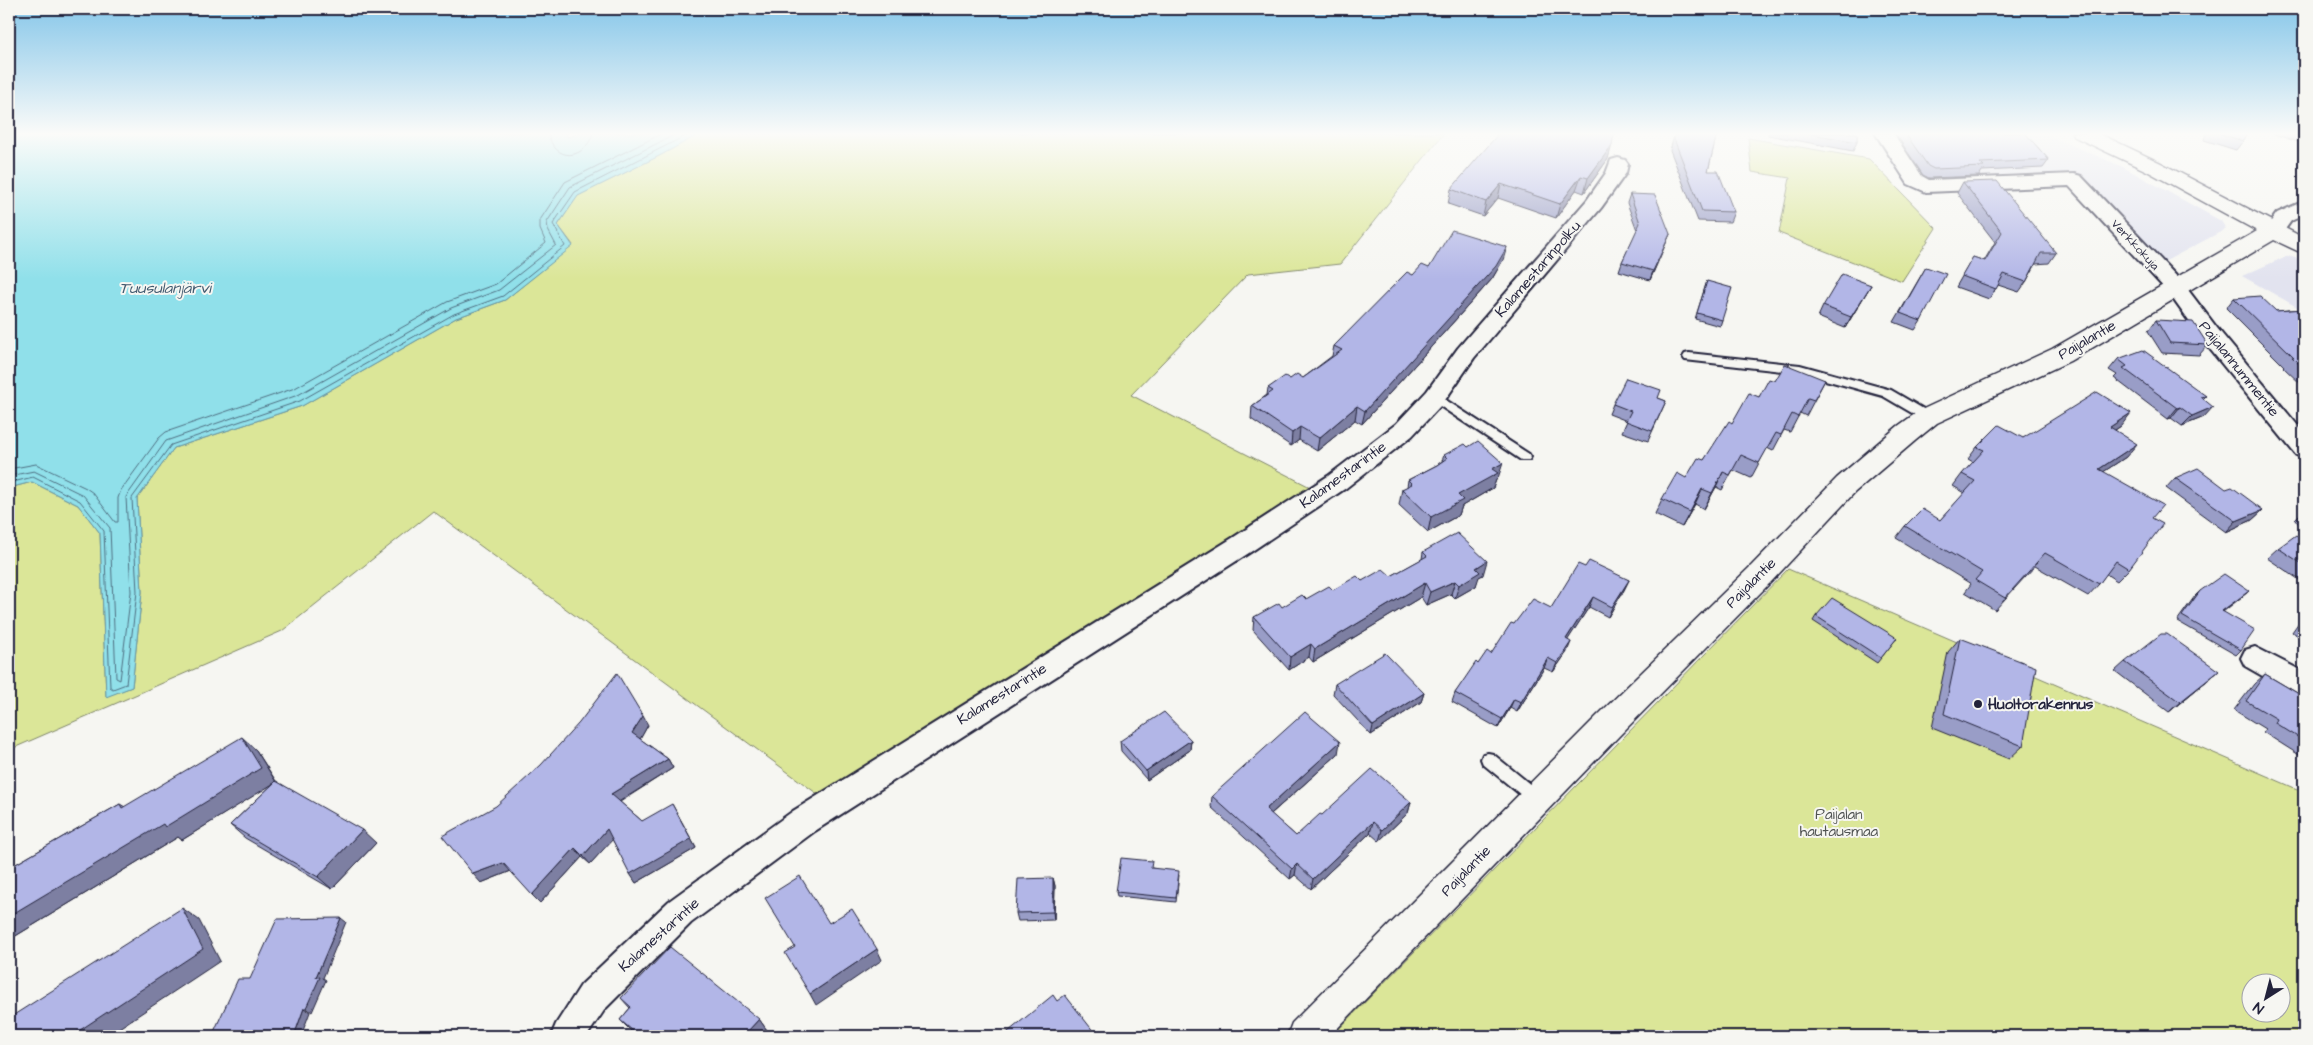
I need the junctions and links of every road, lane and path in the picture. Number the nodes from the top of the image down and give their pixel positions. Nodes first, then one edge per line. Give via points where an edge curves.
1 (1610, 182) edge
2 (1918, 182) edge
3 (2030, 182) edge
4 (2076, 182) edge
5 (2182, 182) edge
6 (2304, 207) edge
7 (2274, 231) junction
8 (2304, 247) edge
9 (2175, 287) junction
10 (1689, 357) dead end
11 (1453, 371) joint
12 (1434, 397) junction
13 (1928, 417) junction
14 (2304, 449) edge
15 (1524, 457) dead end
16 (2255, 658) dead end
17 (2304, 686) edge
18 (1488, 759) dead end
19 (1537, 799) junction
20 (568, 1036) edge
21 (1305, 1036) edge

1 - 11 street, Kalamestarinpolku
2 - 3 street, Verkkokuja via 1926,186
4 - 9 street, Verkkokuja
5 - 7 street
6 - 7 street via 2284,217
7 - 8 street
7 - 9 street, Paijalantie
9 - 13 street, Paijalantie via 2061,355
9 - 14 street, Paijalannummentie
10 - 13 lane via 1800,369 1887,393
11 - 12 street, Kalamestarintie
12 - 15 lane
12 - 20 street, Kalamestarintie via 1404,430 1318,496 804,821 695,900 593,997
13 - 19 street, Paijalantie via 1846,485
16 - 17 street
18 - 19 lane
19 - 21 street, Paijalantie

